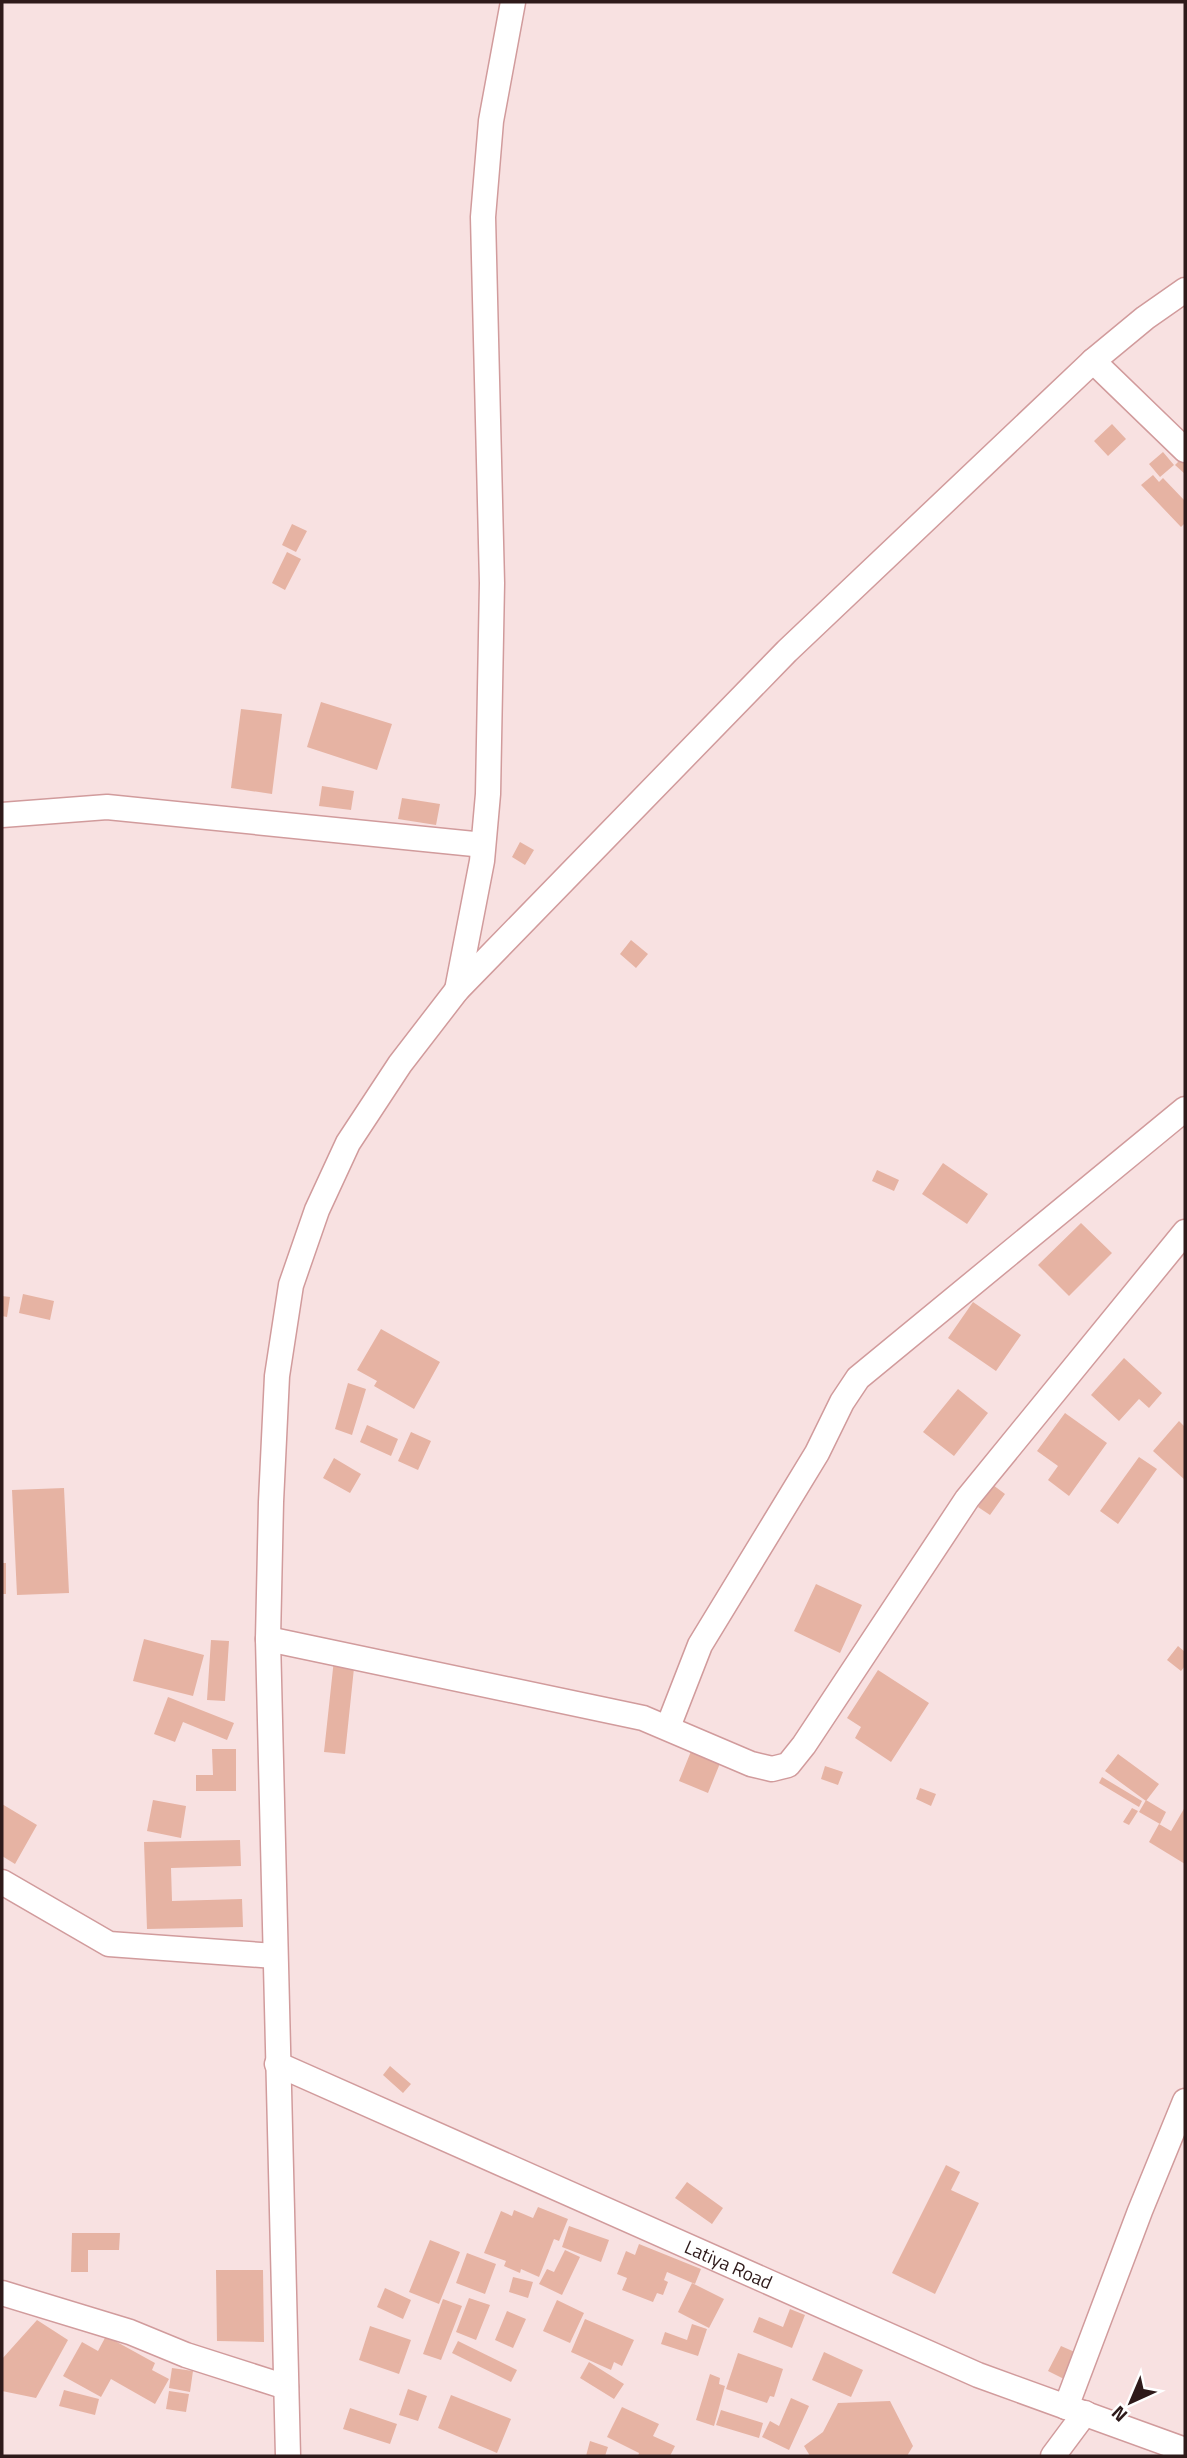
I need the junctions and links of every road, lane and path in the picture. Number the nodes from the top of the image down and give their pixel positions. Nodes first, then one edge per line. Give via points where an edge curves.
1 (513, 2) edge
2 (1185, 290) edge
3 (1093, 361) junction
4 (1185, 450) edge
5 (2, 815) edge
6 (474, 844) dead end
7 (457, 990) junction
8 (1185, 1109) edge
9 (1185, 1232) edge
10 (268, 1639) junction
11 (668, 1727) junction
12 (2, 1882) edge
13 (275, 1956) junction
14 (277, 2064) junction
15 (1185, 2101) edge
16 (2, 2293) edge
17 (286, 2387) junction
18 (1076, 2410) junction
19 (1185, 2450) edge
20 (288, 2456) edge
21 (1052, 2456) edge

1 - 7 street via 491,121 483,217 492,583 488,794 482,861
2 - 3 street
3 - 4 street
3 - 7 street via 787,650
5 - 6 street via 107,807
7 - 10 street via 348,1143 317,1210 291,1285 277,1376
8 - 11 street via 858,1378 700,1645
9 - 11 street via 967,1499 788,1765 772,1769 751,1764
10 - 11 street
10 - 13 street
12 - 13 street via 109,1944
13 - 14 street
14 - 17 street
14 - 18 street, Latiya Road via 978,2375
15 - 18 street via 1140,2211
16 - 17 street via 131,2332
17 - 20 street
18 - 19 street, Latiya Road
18 - 21 street

